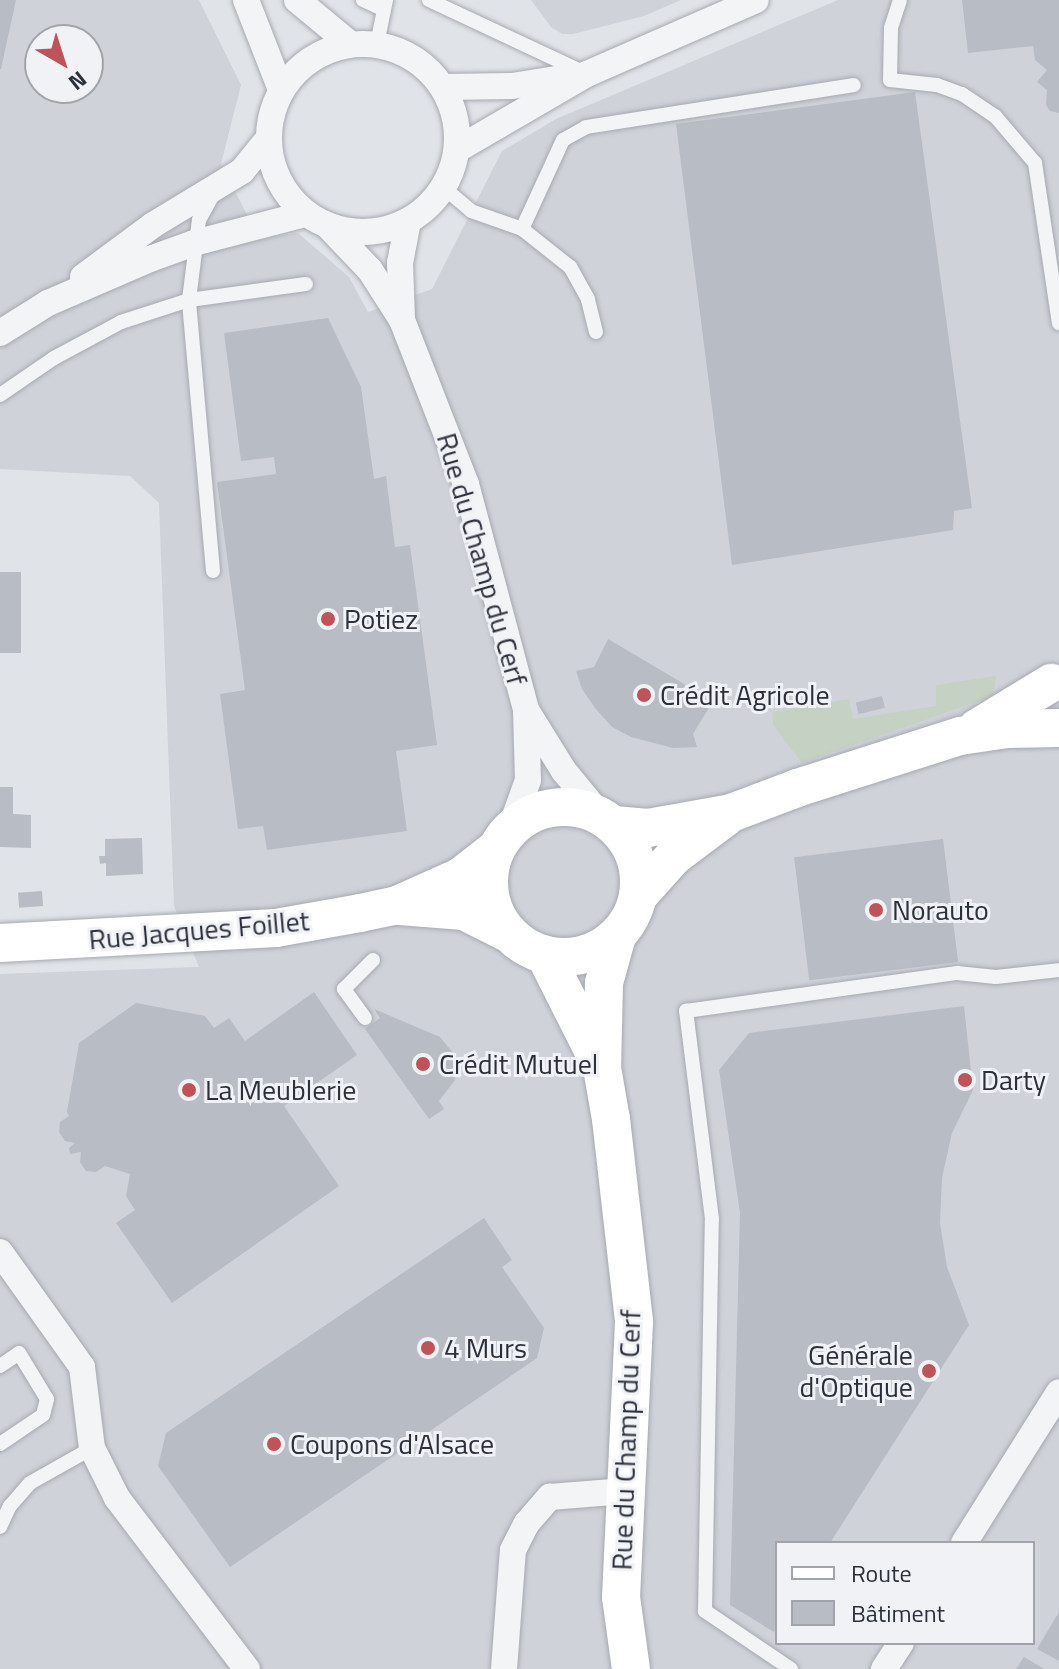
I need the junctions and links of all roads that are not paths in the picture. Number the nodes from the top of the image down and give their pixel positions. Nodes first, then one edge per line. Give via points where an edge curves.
1 (246, 0) edge
2 (297, 0) edge
3 (363, 0) edge
4 (429, 0) edge
5 (756, 0) edge
6 (900, 0) edge
7 (385, 5) edge
8 (350, 44) junction
9 (377, 44) junction
10 (587, 74) junction
11 (854, 85) dead end
12 (443, 87) junction
13 (281, 90) junction
14 (268, 139) junction
15 (458, 149) junction
16 (218, 187) junction
17 (444, 188) junction
18 (305, 214) junction
19 (408, 221) junction
20 (329, 227) junction
21 (522, 229) junction
22 (194, 243) junction
23 (306, 284) dead end
24 (189, 300) junction
25 (48, 303) junction
26 (402, 320) junction
27 (1059, 323) edge
28 (596, 332) dead end
29 (0, 333) edge
30 (0, 395) edge
31 (213, 571) dead end
32 (1056, 688) edge
33 (526, 710) junction
34 (1059, 728) edge
35 (960, 736) junction
36 (731, 813) junction
37 (607, 820) junction
38 (503, 839) junction
39 (638, 896) junction
40 (397, 905) junction
41 (508, 933) junction
42 (617, 936) junction
43 (0, 943) edge
44 (545, 955) junction
45 (373, 960) dead end
46 (1059, 970) edge
47 (365, 1018) dead end
48 (602, 1068) junction
49 (0, 1252) edge
50 (0, 1366) edge
51 (1059, 1392) edge
52 (0, 1444) edge
53 (92, 1448) junction
54 (625, 1491) junction
55 (5, 1504) edge
56 (0, 1527) edge
57 (965, 1541) edge
58 (900, 1645) edge
59 (247, 1669) edge
60 (504, 1669) edge
61 (631, 1669) edge
62 (791, 1669) edge
63 (884, 1669) edge

1 - 13 street
2 - 8 street
3 - 7 lane
4 - 10 lane
5 - 10 street
6 - 27 lane via 891,28 890,80 937,85 962,94 995,116 1035,163
7 - 9 lane
8 - 9 street
8 - 13 street via 323,52 299,68
9 - 12 street via 414,59
10 - 12 street via 512,86
10 - 15 street
11 - 21 lane via 586,127 563,140
12 - 15 street via 456,117
13 - 14 street
14 - 16 street via 242,171
14 - 18 street via 285,193
15 - 17 street
16 - 22 lane via 199,220
16 - 25 street via 153,225
17 - 19 street
17 - 21 lane via 471,211
18 - 20 street
18 - 22 street
19 - 20 street via 383,231 355,233
19 - 26 street, Rue du Champ du Cerf via 400,263
20 - 26 street, Rue du Champ du Cerf via 370,270
21 - 28 lane via 570,267 588,299
22 - 24 lane
22 - 25 street
23 - 24 lane
24 - 30 lane via 121,322
24 - 31 lane
25 - 29 street
26 - 33 street, Rue du Champ du Cerf via 466,484
32 - 35 main road
33 - 37 street, Rue du Champ du Cerf via 564,771
33 - 38 street, Rue du Champ du Cerf via 528,780
34 - 35 main road
35 - 36 main road
36 - 37 main road via 648,828
36 - 39 main road via 674,856
37 - 38 main road via 577,807 552,807 529,815
37 - 39 main road via 631,846 639,870
38 - 40 main road, Rue Jacques Foillet via 460,877
38 - 41 main road via 490,870 489,893
39 - 42 main road via 631,918
40 - 41 main road, Rue Jacques Foillet via 464,911
40 - 43 main road, Rue Jacques Foillet via 276,928
41 - 44 main road
42 - 44 main road via 596,950 571,957
42 - 48 main road, Rue du Champ du Cerf via 604,983
44 - 48 main road, Rue du Champ du Cerf
45 - 47 lane via 344,989
46 - 62 lane via 996,977 957,973 686,1011 712,1219 705,1611
48 - 54 main road, Rue du Champ du Cerf via 634,1322
49 - 53 street via 82,1367
50 - 52 lane via 19,1353 47,1399 43,1415
51 - 57 street
53 - 55 lane via 30,1483
53 - 59 street via 117,1498
54 - 60 street via 550,1497 527,1523 513,1550
54 - 61 main road, Rue du Champ du Cerf via 621,1597
55 - 56 lane
58 - 63 street

